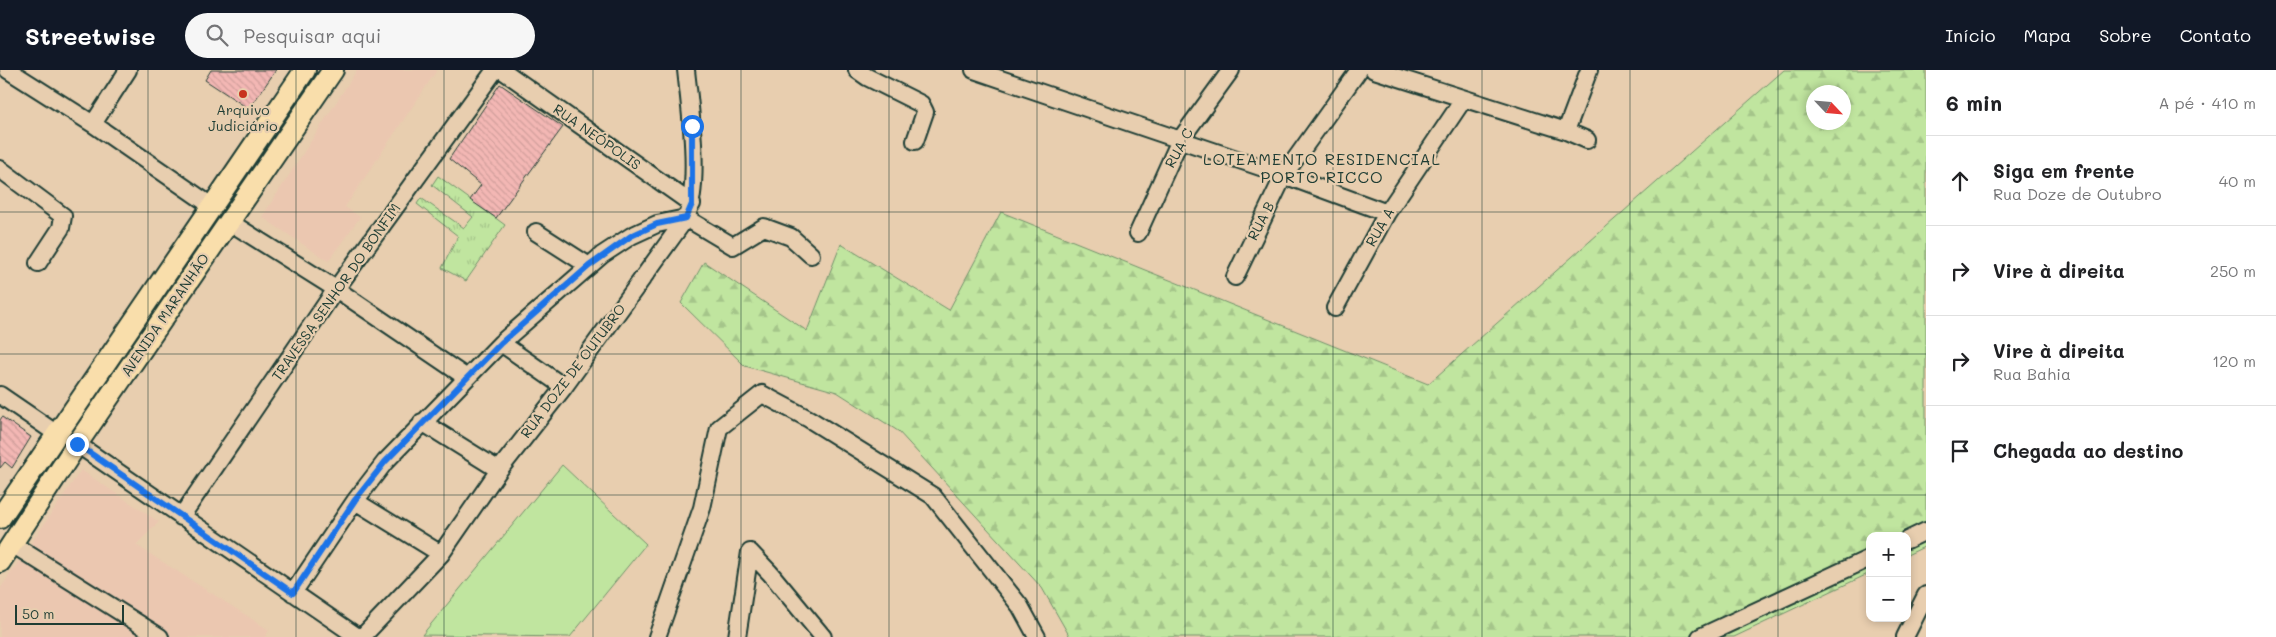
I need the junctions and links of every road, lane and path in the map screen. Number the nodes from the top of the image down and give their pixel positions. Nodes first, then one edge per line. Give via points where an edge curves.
1 (8, 70) edge
2 (128, 70) edge
3 (305, 70) edge
4 (332, 70) edge
5 (495, 70) edge
6 (502, 70) edge
7 (686, 70) edge
8 (857, 70) edge
9 (974, 70) edge
10 (1231, 70) edge
11 (1359, 70) edge
12 (1374, 70) edge
13 (1589, 70) edge
14 (1463, 100) junction
15 (93, 124) junction
16 (1566, 131) junction
17 (1180, 140) junction
18 (1587, 140) dead end
19 (915, 141) dead end
20 (0, 170) edge
21 (1284, 175) junction
22 (212, 208) junction
23 (689, 211) junction
24 (1387, 213) junction
25 (228, 221) junction
26 (536, 232) dead end
27 (1138, 233) dead end
28 (811, 256) dead end
29 (38, 263) dead end
30 (589, 266) junction
31 (1234, 276) dead end
32 (336, 289) junction
33 (1335, 308) dead end
34 (501, 343) junction
35 (467, 378) junction
36 (564, 386) junction
37 (0, 395) edge
38 (422, 422) junction
39 (57, 434) junction
40 (77, 444) junction
41 (499, 470) junction
42 (355, 500) junction
43 (181, 517) junction
44 (0, 518) edge
45 (1926, 531) edge
46 (1911, 538) edge
47 (12, 544) junction
48 (441, 554) junction
49 (1866, 560) edge
50 (0, 562) edge
51 (293, 593) junction
52 (1926, 595) edge
53 (160, 637) edge
54 (358, 637) edge
55 (362, 637) edge
56 (657, 637) edge
57 (737, 637) edge
58 (823, 637) edge
59 (1037, 637) edge
60 (1700, 637) edge
61 (1905, 637) edge

1 - 15 street
2 - 15 street
3 - 22 main road, AVENIDA MARANHÃO
4 - 25 main road, AVENIDA MARANHÃO
5 - 32 street, TRAVESSA SENHOR DO BONFIM
6 - 23 street, RUA NEÓPOLIS
7 - 23 street via 692,126
8 - 19 street via 921,104 925,112
9 - 17 street
10 - 17 street, RUA C
11 - 21 street, RUA B
12 - 14 street
13 - 16 street
14 - 16 street
14 - 24 street, RUA A
15 - 22 street
16 - 18 street
17 - 21 street
17 - 27 street, RUA C
20 - 29 street via 63,216 58,234
21 - 24 street
21 - 31 street, RUA B
22 - 39 main road, AVENIDA MARANHÃO
23 - 28 street, RUA NEÓPOLIS via 733,246 764,227 791,237
23 - 30 street via 631,236
23 - 36 street, RUA DOZE DE OUTUBRO
24 - 33 street, RUA A
25 - 32 street
25 - 40 main road, AVENIDA MARANHÃO
26 - 30 street
30 - 34 street
32 - 35 street
32 - 43 street, TRAVESSA SENHOR DO BONFIM
34 - 35 street
34 - 36 street
35 - 38 street
36 - 41 street, RUA DOZE DE OUTUBRO
37 - 39 street
38 - 41 street
38 - 42 street
39 - 44 main road, AVENIDA MARANHÃO
40 - 43 street
40 - 47 main road, AVENIDA MARANHÃO
41 - 48 street, RUA DOZE DE OUTUBRO
42 - 48 street
42 - 51 street
43 - 51 street
45 - 46 street
47 - 50 main road, AVENIDA MARANHÃO
47 - 53 street
48 - 55 street, RUA DOZE DE OUTUBRO
49 - 60 street
51 - 54 street
52 - 61 street
56 - 59 street via 702,508 719,428 762,394 809,419 933,496 1020,606
57 - 58 street via 750,552

